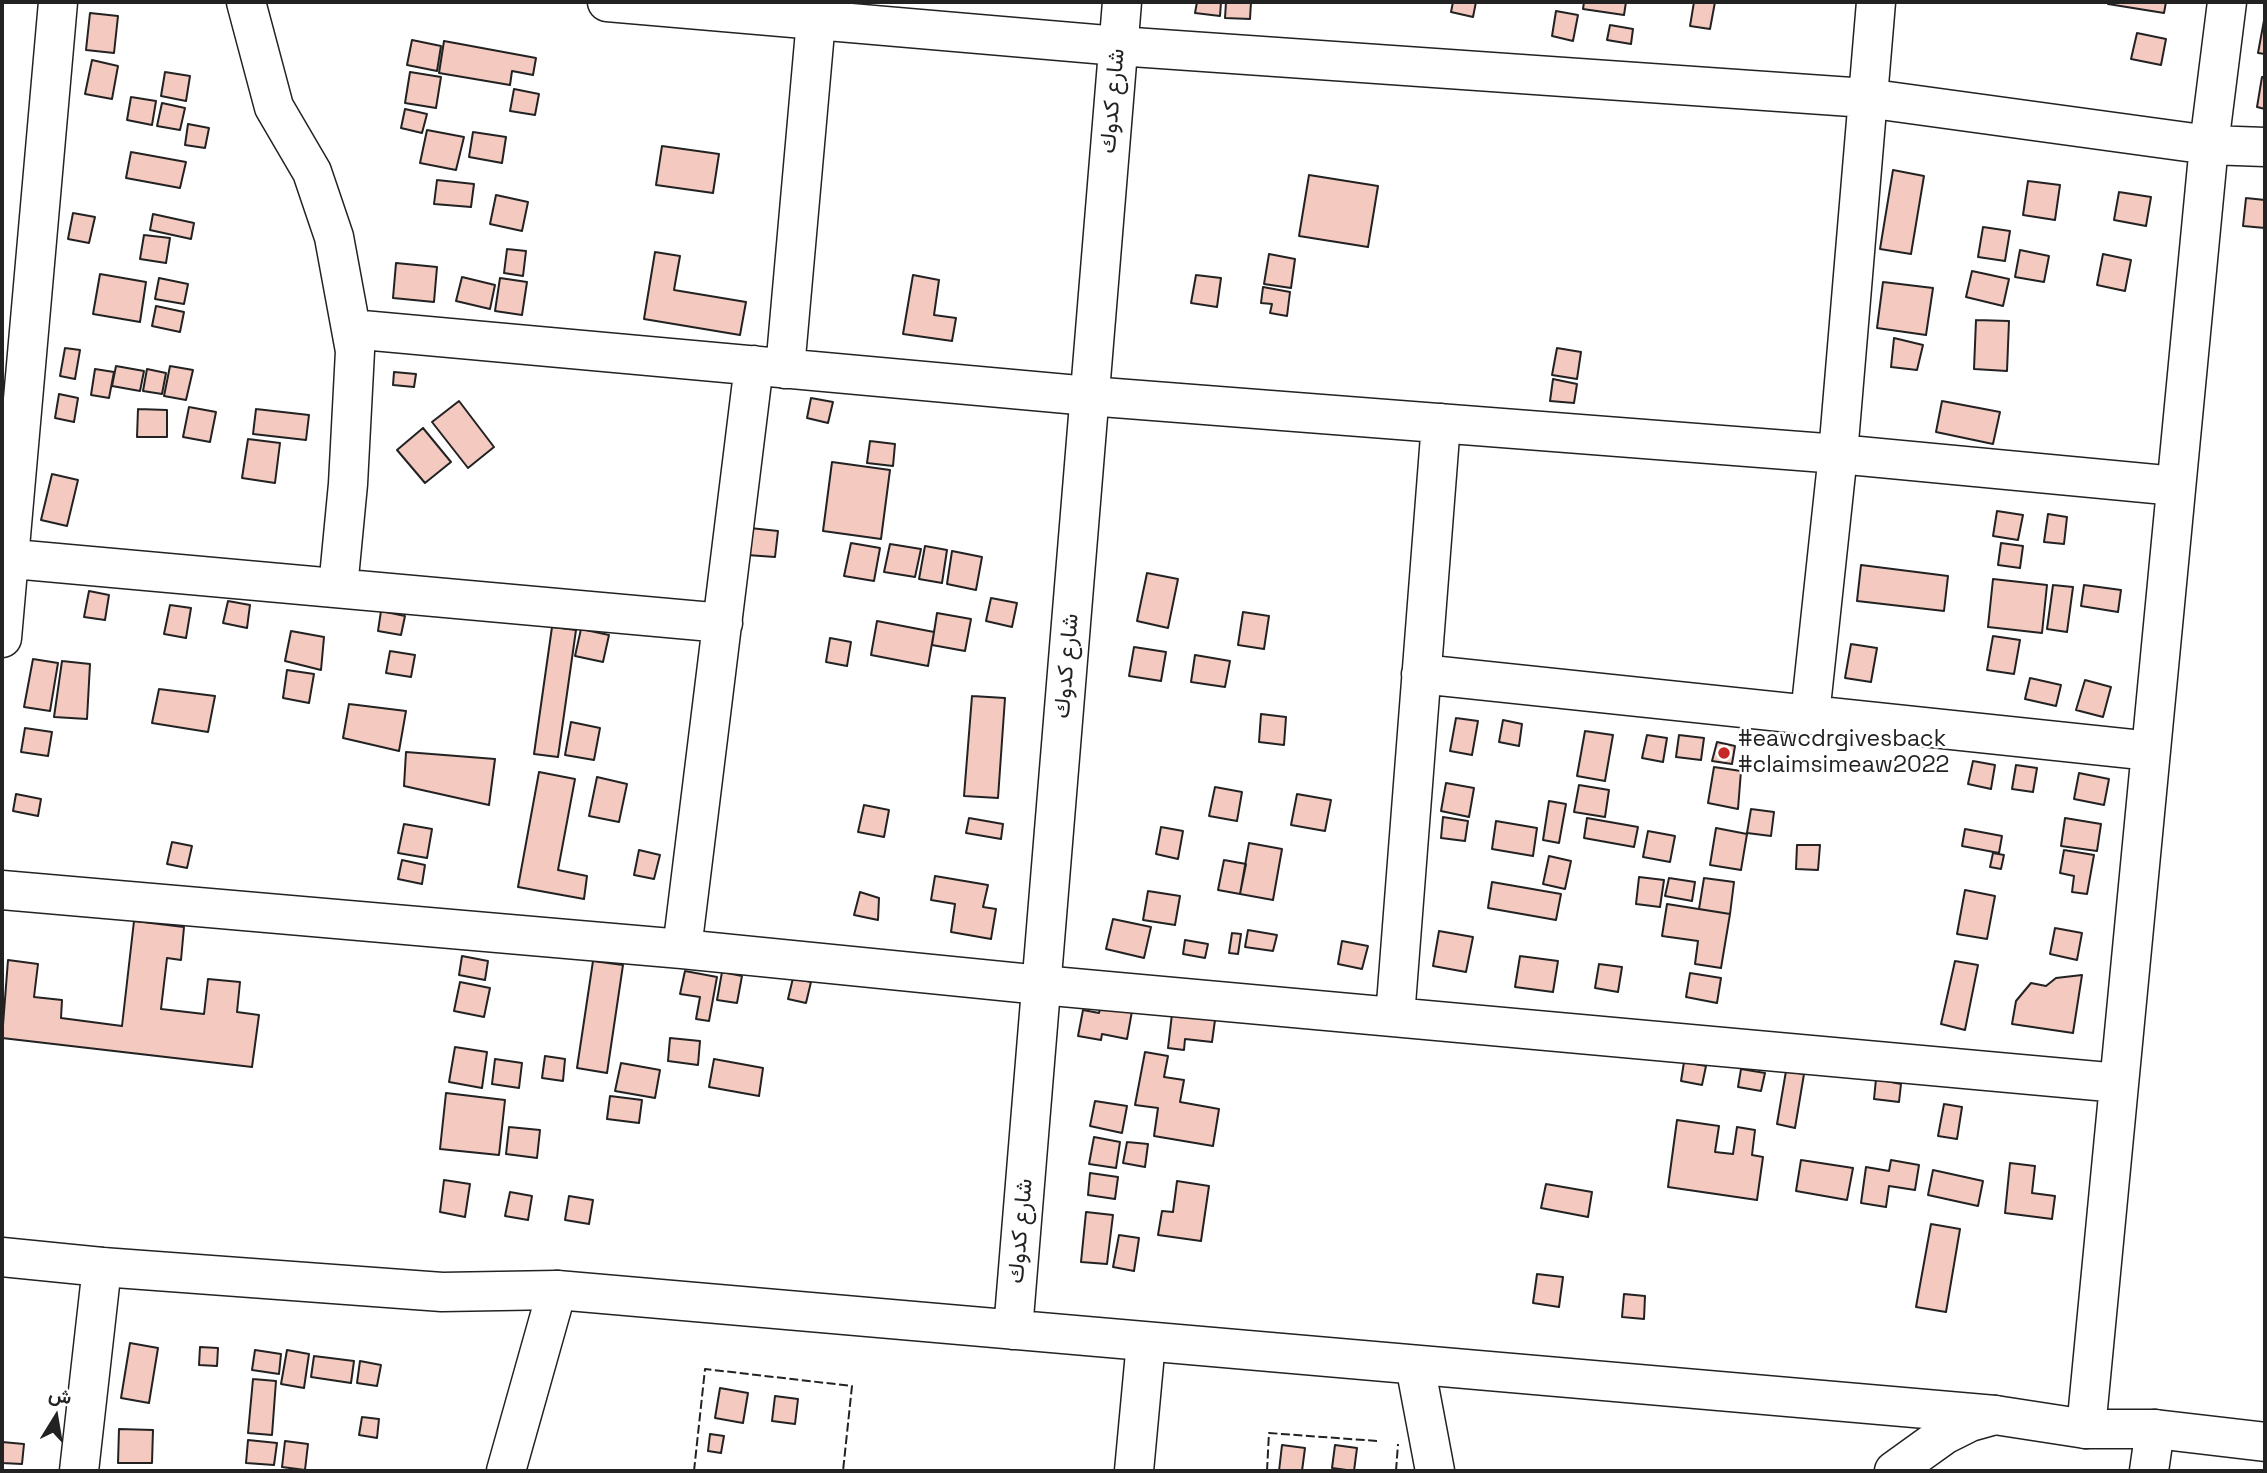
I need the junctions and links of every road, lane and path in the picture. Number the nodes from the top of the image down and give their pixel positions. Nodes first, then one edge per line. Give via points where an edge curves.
1 (58, 2) edge
2 (246, 2) edge
3 (607, 2) edge
4 (1122, 2) edge
5 (1876, 2) edge
6 (2227, 2) edge
7 (816, 20) junction
8 (1118, 46) junction
9 (1866, 97) junction
10 (2209, 145) junction
11 (2265, 147) edge
12 (17, 305) edge
13 (351, 330) junction
14 (769, 367) junction
15 (1089, 396) junction
16 (1441, 423) junction
17 (1838, 454) junction
18 (2176, 486) junction
19 (6, 558) edge
20 (338, 588) junction
21 (723, 623) junction
22 (2, 638) edge
23 (1421, 674) junction
24 (1810, 715) junction
25 (2151, 751) junction
26 (2, 890) edge
27 (682, 949) junction
28 (1041, 985) junction
29 (1395, 1017) junction
30 (2119, 1083) junction
31 (2, 1257) edge
32 (102, 1267) junction
33 (557, 1290) junction
34 (1013, 1330) junction
35 (1146, 1342) junction
36 (1415, 1365) junction
37 (1995, 1415) junction
38 (2086, 1429) junction
39 (2155, 1429) junction
40 (2265, 1442) edge
41 (79, 1471) edge
42 (506, 1471) edge
43 (1134, 1471) edge
44 (1435, 1471) edge
45 (1894, 1471) edge
46 (2149, 1471) edge

1 - 12 street
2 - 13 street via 274,107 312,172 334,237
3 - 7 street
4 - 8 street, شارع كدوك
5 - 9 street
6 - 10 street
7 - 8 street
7 - 14 street
8 - 9 street
8 - 15 street, شارع كدوك
9 - 10 street
9 - 17 street
10 - 11 street
10 - 18 street
12 - 19 street
13 - 14 street
13 - 20 street via 355,351
14 - 15 street
14 - 21 street
15 - 16 street
15 - 28 street, شارع كدوك
16 - 17 street
16 - 23 street
17 - 18 street
17 - 24 street
18 - 25 street
19 - 20 street
19 - 22 street
20 - 21 street
21 - 27 street
23 - 24 street
23 - 29 street
24 - 25 street
25 - 30 street
26 - 27 street
27 - 28 street
28 - 29 street
28 - 34 street, شارع كدوك
29 - 30 street
30 - 38 street
31 - 32 street
32 - 33 street via 442,1292
32 - 41 street
33 - 34 street
33 - 42 street
34 - 35 street
35 - 36 street
35 - 43 street
36 - 37 street
36 - 44 street
37 - 38 street
37 - 45 street via 1944,1436
38 - 39 street
39 - 40 street
39 - 46 street

